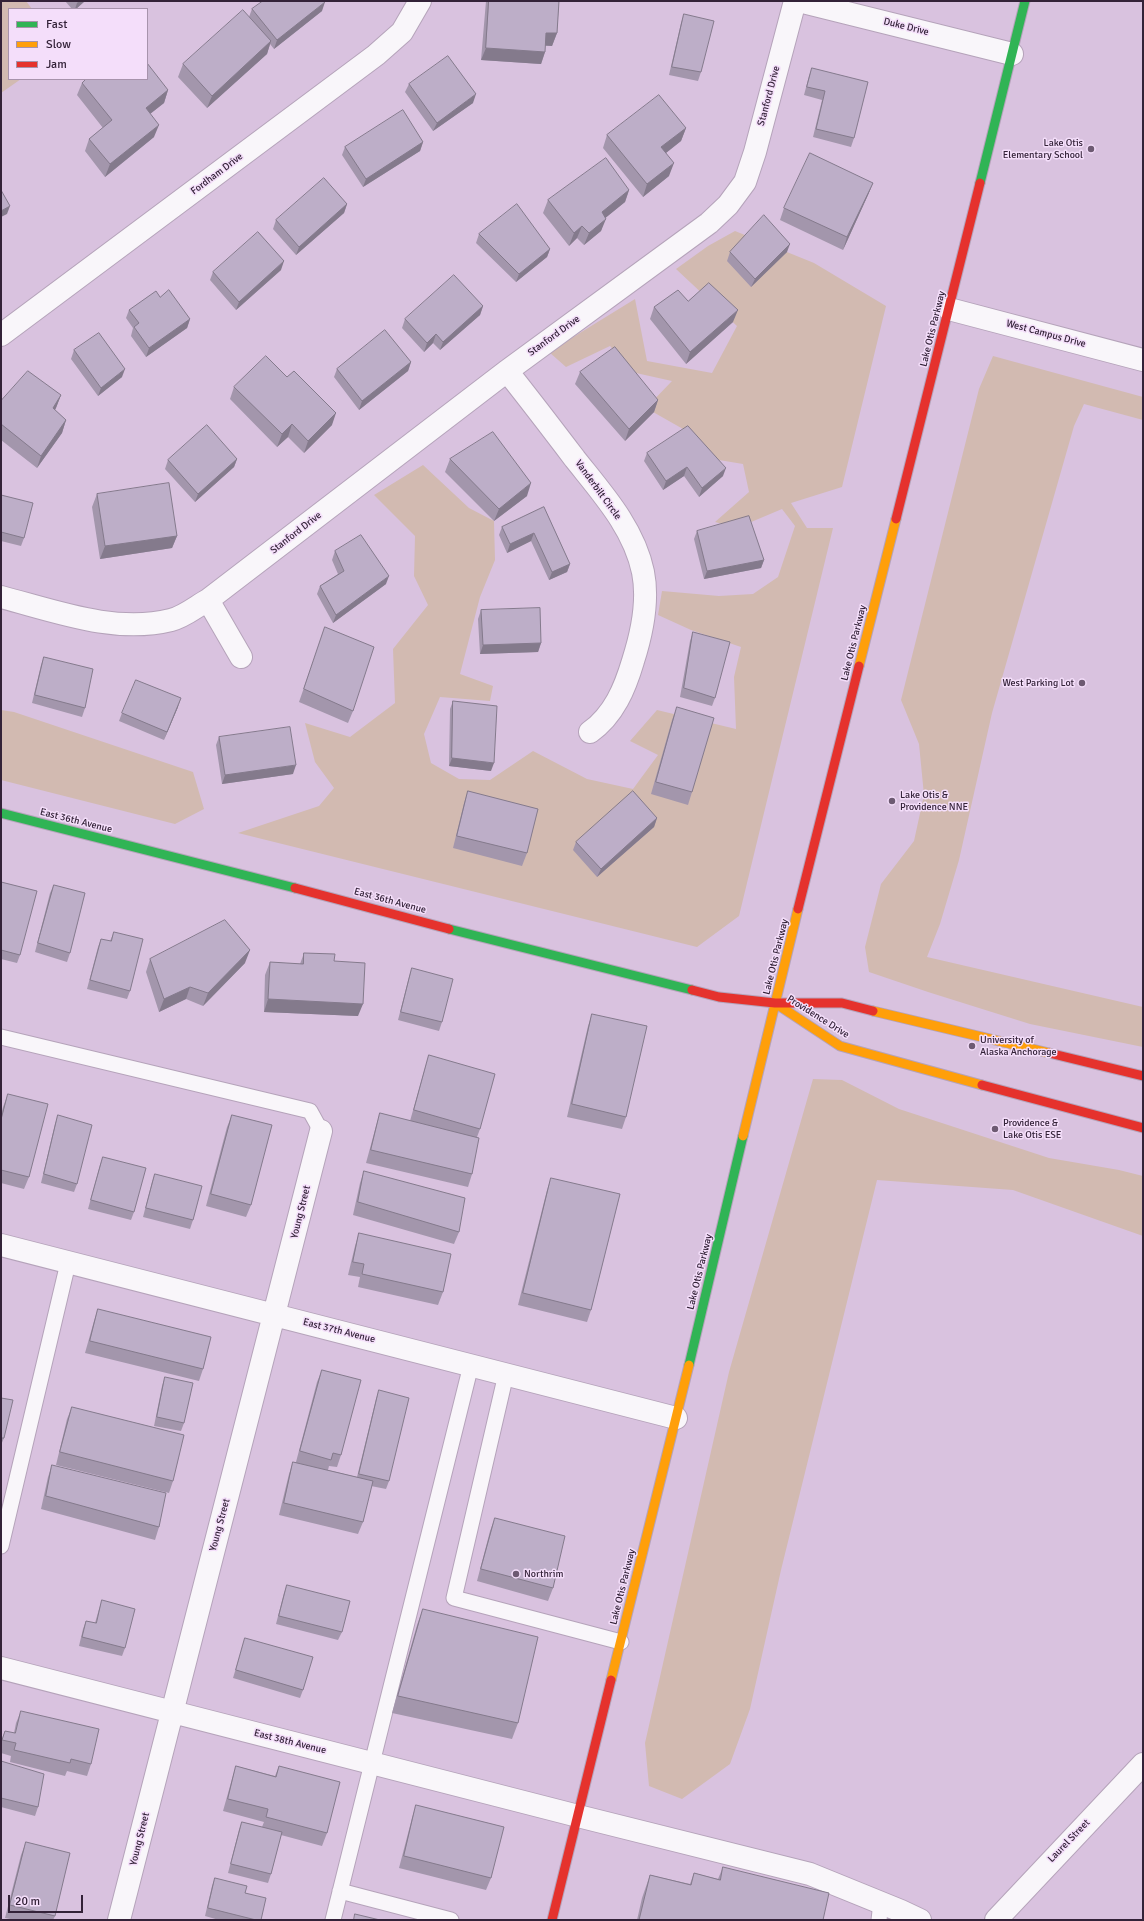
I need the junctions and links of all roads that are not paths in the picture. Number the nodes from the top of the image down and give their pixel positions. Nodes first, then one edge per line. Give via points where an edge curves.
1 (420, 1) edge
2 (795, 1) edge
3 (800, 1) edge
4 (1025, 1) edge
5 (1012, 54) junction
6 (949, 309) junction
7 (1, 335) edge
8 (1143, 360) edge
9 (507, 371) junction
10 (1, 596) edge
11 (208, 600) junction
12 (241, 657) dead end
13 (590, 732) dead end
14 (1, 813) edge
15 (775, 1003) junction
16 (1, 1037) edge
17 (1143, 1076) edge
18 (1143, 1128) edge
19 (321, 1131) joint
20 (1, 1245) edge
21 (68, 1262) junction
22 (275, 1314) junction
23 (471, 1365) junction
24 (506, 1374) junction
25 (676, 1418) junction
26 (1, 1546) edge
27 (621, 1642) junction
28 (1, 1668) edge
29 (172, 1712) junction
30 (372, 1763) junction
31 (1143, 1764) edge
32 (578, 1816) junction
33 (340, 1891) junction
34 (880, 1911) edge
35 (119, 1920) edge
36 (333, 1920) edge
37 (449, 1920) edge
38 (552, 1920) edge
39 (920, 1920) edge
40 (996, 1920) edge

1 - 7 street, Fordham Drive via 402,32 376,55
2 - 9 street, Stanford Drive via 755,152 745,182 728,205 709,223
3 - 5 street, Duke Drive
4 - 5 main road, Lake Otis Parkway
5 - 6 main road, Lake Otis Parkway
6 - 8 street, West Campus Drive
6 - 15 main road, Lake Otis Parkway
9 - 11 street, Stanford Drive
9 - 13 street, Vanderbilt Circle via 614,509 636,548 643,573 645,603 641,636 630,671 618,702 602,724
10 - 11 street, Stanford Drive via 78,617 135,625 172,620
11 - 12 street
14 - 15 main road, East 36th Avenue via 185,858 719,997
15 - 17 main road, Providence Drive via 842,1003
15 - 18 main road, Providence Drive via 840,1046
15 - 25 main road, Lake Otis Parkway
16 - 19 lane via 310,1111
19 - 22 street, Young Street
20 - 21 street, East 37th Avenue
21 - 22 street, East 37th Avenue
21 - 26 lane
22 - 23 street, East 37th Avenue
22 - 29 street, Young Street
23 - 24 street, East 37th Avenue
23 - 30 lane
24 - 25 street, East 37th Avenue
24 - 27 lane via 454,1598
25 - 27 main road, Lake Otis Parkway
27 - 32 main road, Lake Otis Parkway
28 - 29 street, East 38th Avenue
29 - 30 street, East 38th Avenue
29 - 35 street, Young Street
30 - 32 street, East 38th Avenue
30 - 33 lane
31 - 40 street, Laurel Street
32 - 34 street, East 38th Avenue via 810,1874
32 - 38 main road, Lake Otis Parkway
33 - 36 lane
33 - 37 lane
34 - 39 street, East 38th Avenue

